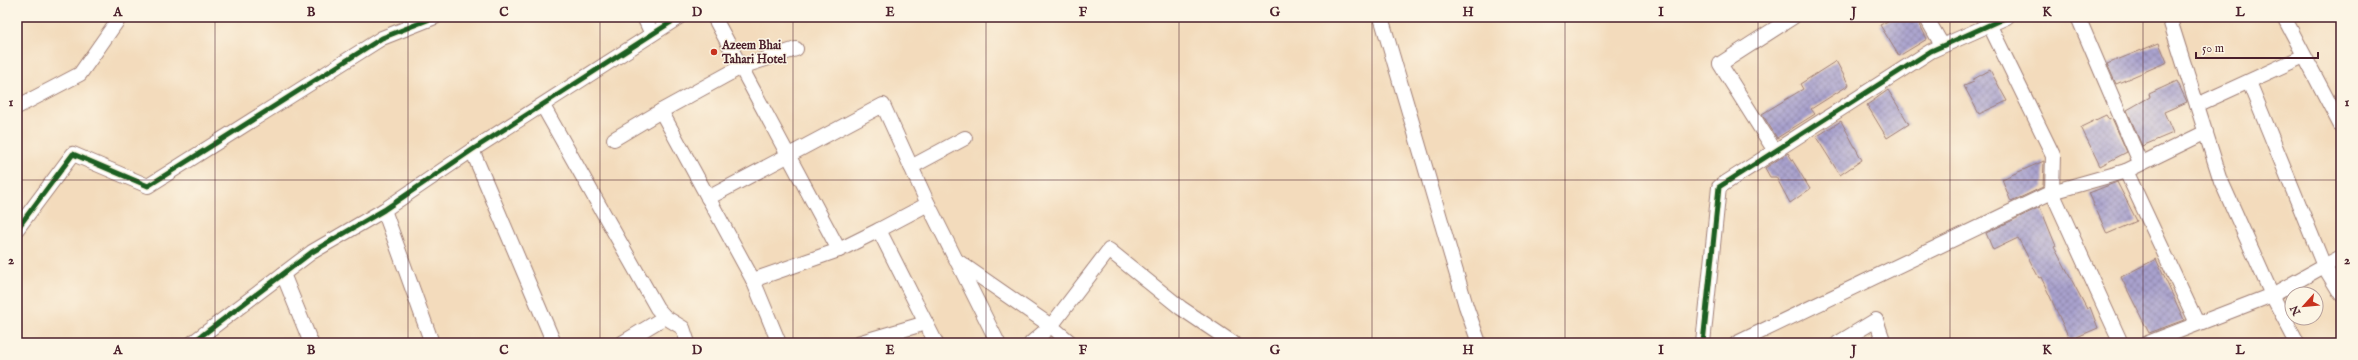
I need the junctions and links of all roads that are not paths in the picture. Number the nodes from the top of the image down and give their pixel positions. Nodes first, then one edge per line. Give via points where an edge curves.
1 (120, 17) edge
2 (434, 17) edge
3 (644, 17) edge
4 (679, 17) edge
5 (714, 17) edge
6 (1381, 17) edge
7 (1793, 17) edge
8 (1926, 17) edge
9 (2007, 17) edge
10 (2078, 17) edge
11 (2169, 17) edge
12 (2284, 17) edge
13 (1989, 24) junction
14 (652, 34) junction
15 (1942, 45) junction
16 (796, 49) dead end
17 (2304, 56) junction
18 (741, 68) junction
19 (2249, 82) junction
20 (2197, 105) junction
21 (543, 106) junction
22 (17, 107) edge
23 (661, 111) junction
24 (2341, 126) edge
25 (2206, 132) junction
26 (965, 138) dead end
27 (614, 139) dead end
28 (472, 150) junction
29 (1775, 151) junction
30 (788, 156) junction
31 (2140, 162) junction
32 (911, 167) junction
33 (2126, 171) junction
34 (2052, 192) junction
35 (708, 198) junction
36 (928, 204) junction
37 (384, 210) junction
38 (17, 229) edge
39 (879, 230) junction
40 (838, 250) junction
41 (2341, 256) edge
42 (956, 260) junction
43 (2324, 266) junction
44 (283, 274) junction
45 (753, 280) junction
46 (2341, 294) edge
47 (2272, 295) junction
48 (665, 317) junction
49 (926, 323) junction
50 (2198, 323) junction
51 (1051, 326) junction
52 (192, 343) edge
53 (311, 343) edge
54 (432, 343) edge
55 (554, 343) edge
56 (622, 343) edge
57 (688, 343) edge
58 (778, 343) edge
59 (858, 343) edge
60 (936, 343) edge
61 (998, 343) edge
62 (1031, 343) edge
63 (1071, 343) edge
64 (1233, 343) edge
65 (1479, 343) edge
66 (1703, 343) edge
67 (1737, 343) edge
68 (1838, 343) edge
69 (1884, 343) edge
70 (2121, 343) edge
71 (2148, 343) edge
72 (2297, 343) edge

1 - 22 street via 80,74
2 - 38 street via 382,38 148,186 73,154
3 - 14 street
4 - 14 street
5 - 18 street
6 - 65 street
7 - 29 street via 1720,64
8 - 15 street
9 - 13 street
10 - 31 street
11 - 20 street
12 - 17 street
13 - 15 street
13 - 34 street via 2053,156
14 - 21 street
15 - 29 street
16 - 18 street
17 - 19 street
17 - 24 street
18 - 23 street
18 - 30 street
19 - 20 street
19 - 43 street
20 - 25 street
21 - 28 street
21 - 48 street via 654,302
23 - 27 street
23 - 35 street
25 - 31 street
25 - 47 street via 2221,181
26 - 32 street
28 - 37 street
28 - 55 street
29 - 66 street via 1719,187
30 - 32 street via 883,105
30 - 35 street
30 - 40 street
31 - 33 street
32 - 36 street
33 - 34 street
33 - 50 street
34 - 67 street
34 - 70 street
35 - 45 street
36 - 39 street
36 - 42 street
37 - 44 street via 312,252
37 - 54 street
39 - 40 street
39 - 49 street
40 - 45 street
41 - 43 street
42 - 51 street
42 - 61 street
43 - 46 street
43 - 47 street
44 - 52 street
44 - 53 street
45 - 58 street
47 - 50 street
47 - 72 street
48 - 56 street
48 - 57 street via 684,328
49 - 59 street
49 - 60 street
50 - 71 street
51 - 62 street
51 - 63 street
51 - 64 street via 1109,250 1181,308
68 - 69 street via 1876,320

